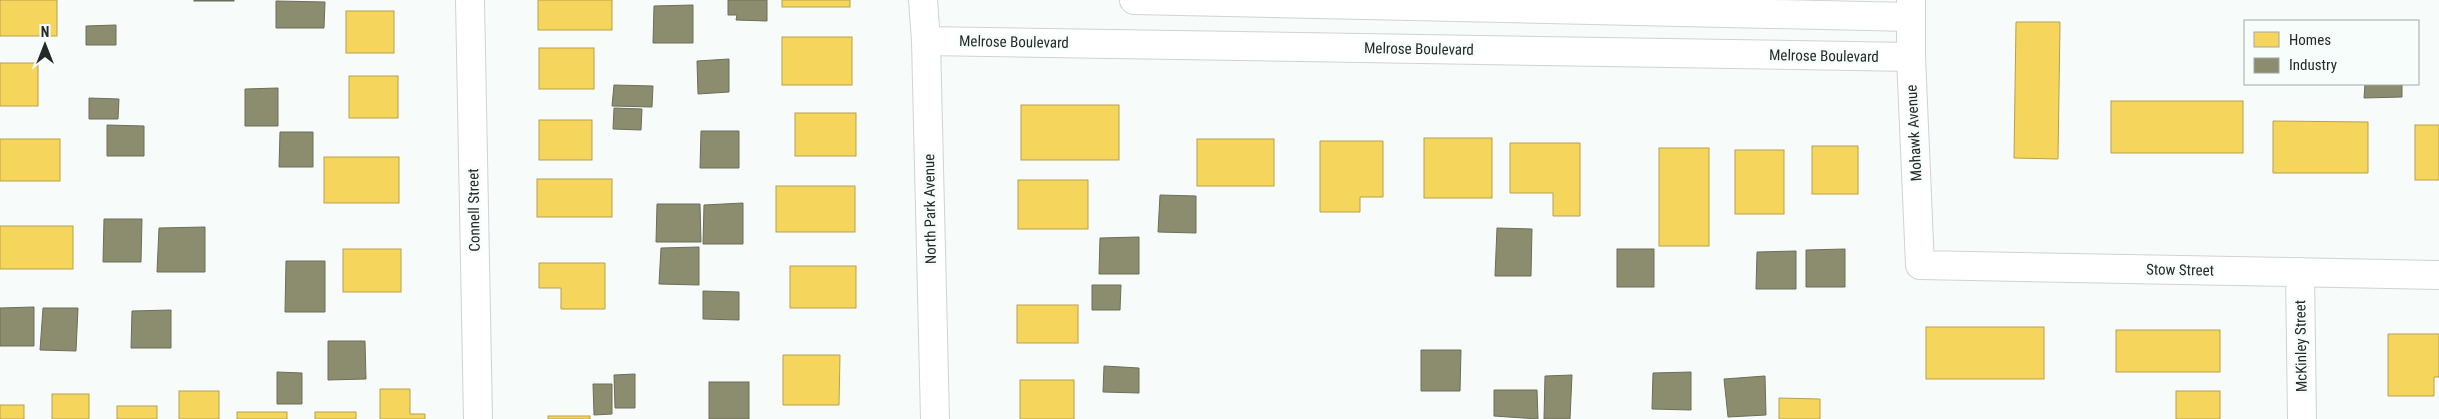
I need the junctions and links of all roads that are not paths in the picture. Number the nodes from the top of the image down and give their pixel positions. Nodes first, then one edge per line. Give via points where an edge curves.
1 (470, 0) edge
2 (924, 0) edge
3 (1134, 0) edge
4 (1911, 8) edge
5 (926, 41) junction
6 (1911, 57) junction
7 (1920, 265) joint
8 (2300, 272) junction
9 (2439, 275) edge
10 (478, 419) edge
11 (935, 419) edge
12 (2302, 419) edge

1 - 10 street, Connell Street
2 - 5 street, North Park Avenue
3 - 4 street
4 - 6 street, Mohawk Avenue
5 - 6 street, Melrose Boulevard
5 - 11 street, North Park Avenue
6 - 7 street, Mohawk Avenue
7 - 8 street, Stow Street
8 - 9 street, Stow Street
8 - 12 street, McKinley Street

